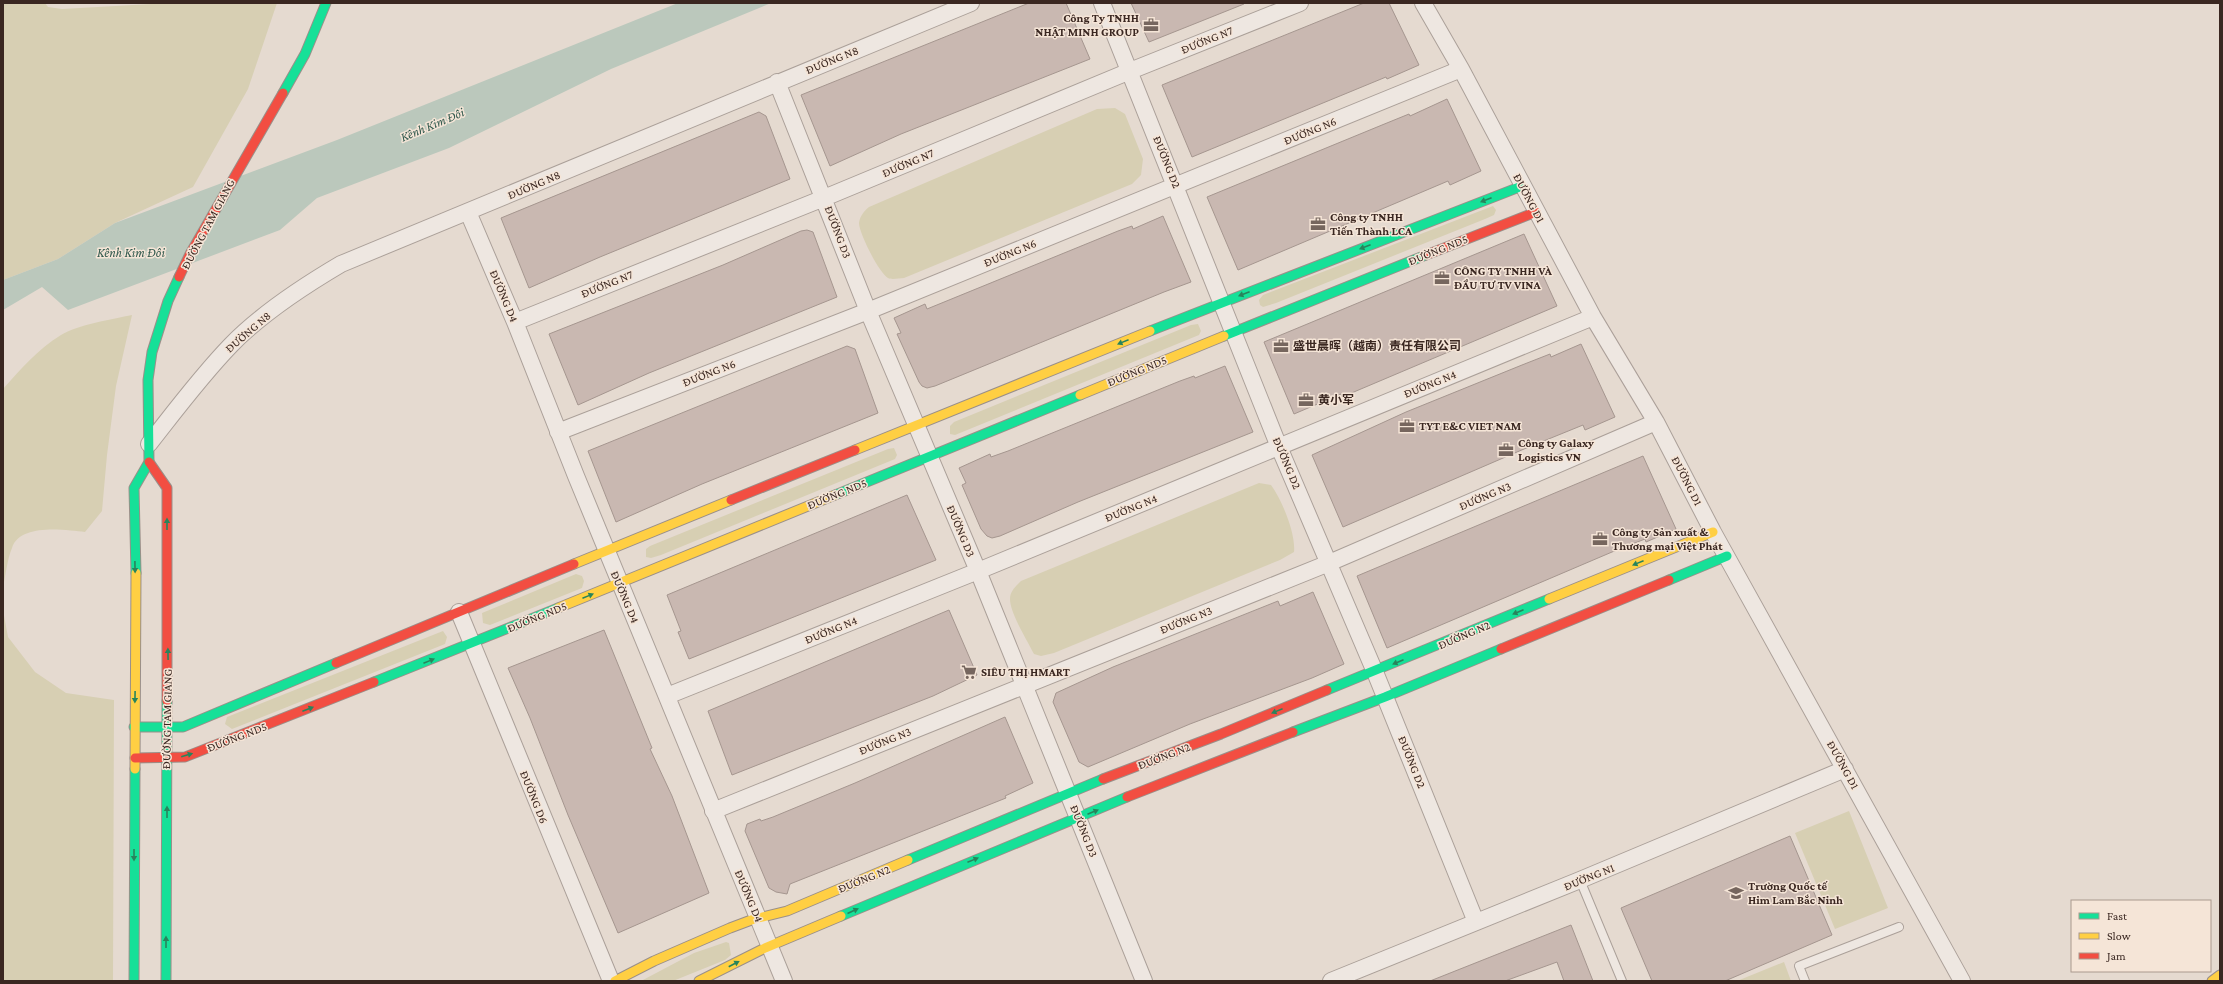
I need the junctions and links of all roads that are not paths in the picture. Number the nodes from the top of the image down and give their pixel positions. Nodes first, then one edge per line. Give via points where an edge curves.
1 (326, 3) edge
2 (971, 3) edge
3 (1102, 3) edge
4 (1300, 3) edge
5 (1423, 3) edge
6 (1461, 69) junction
7 (1130, 71) junction
8 (777, 82) junction
9 (1176, 186) junction
10 (1522, 186) junction
11 (824, 198) junction
12 (468, 212) junction
13 (1536, 212) junction
14 (1221, 302) junction
15 (868, 311) junction
16 (1593, 317) junction
17 (515, 322) junction
18 (1233, 331) junction
19 (1656, 422) junction
20 (917, 426) junction
21 (558, 432) junction
22 (149, 444) junction
23 (1279, 447) junction
24 (930, 457) junction
25 (149, 462) junction
26 (1713, 532) junction
27 (606, 551) junction
28 (1726, 556) junction
29 (1329, 563) junction
30 (978, 571) junction
31 (620, 583) junction
32 (458, 612) junction
33 (472, 644) junction
34 (1375, 672) junction
35 (1023, 684) junction
36 (667, 696) junction
37 (1385, 697) junction
38 (134, 728) junction
39 (167, 729) junction
40 (1225, 745) junction
41 (134, 758) junction
42 (167, 758) junction
43 (1845, 769) junction
44 (1068, 792) junction
45 (714, 811) junction
46 (1078, 818) junction
47 (916, 857) junction
48 (922, 874) junction
49 (1580, 880) junction
50 (758, 918) junction
51 (1476, 922) junction
52 (1899, 927) dead end
53 (769, 946) junction
54 (2220, 976) edge
55 (134, 981) edge
56 (166, 981) edge
57 (611, 981) edge
58 (615, 981) edge
59 (699, 981) edge
60 (784, 981) edge
61 (1144, 981) edge
62 (1331, 981) edge
63 (1622, 981) edge
64 (1805, 981) edge
65 (1962, 981) edge
66 (2213, 981) edge

1 - 22 main road, ĐƯỜNG TAM GIANG via 305,54 181,273 161,319 148,380
2 - 8 street, ĐƯỜNG N8
3 - 7 street, ĐƯỜNG D2
4 - 7 street, ĐƯỜNG N7
5 - 6 street, ĐƯỜNG D1
6 - 9 street, ĐƯỜNG N6
6 - 10 street, ĐƯỜNG D1
7 - 9 street, ĐƯỜNG D2
7 - 11 street, ĐƯỜNG N7
8 - 11 street, ĐƯỜNG D3
8 - 12 street, ĐƯỜNG N8
9 - 14 street, ĐƯỜNG D2
9 - 15 street, ĐƯỜNG N6
10 - 13 street, ĐƯỜNG D1
10 -> 14 main road
11 - 15 street, ĐƯỜNG D3
11 - 17 street, ĐƯỜNG N7
12 - 17 street, ĐƯỜNG D4
12 - 22 street, ĐƯỜNG N8 via 341,264 306,285 232,344
13 - 16 street, ĐƯỜNG D1
13 - 18 main road, ĐƯỜNG ND5
14 - 18 street, ĐƯỜNG D2
14 -> 20 main road
15 - 20 street, ĐƯỜNG D3
15 - 21 street, ĐƯỜNG N6
16 - 19 street, ĐƯỜNG D1
16 - 23 street, ĐƯỜNG N4
17 - 21 street, ĐƯỜNG D4
18 - 23 street, ĐƯỜNG D2
18 - 24 main road, ĐƯỜNG ND5
19 - 26 street, ĐƯỜNG D1
19 - 29 street, ĐƯỜNG N3
20 - 24 street, ĐƯỜNG D3
20 - 27 main road
21 - 27 street, ĐƯỜNG D4
22 - 25 main road, ĐƯỜNG TAM GIANG
23 - 29 street, ĐƯỜNG D2
23 - 30 street, ĐƯỜNG N4
24 - 30 street, ĐƯỜNG D3
24 - 31 main road, ĐƯỜNG ND5
25 -> 38 main road, ĐƯỜNG TAM GIANG via 134,488
39 -> 25 main road, ĐƯỜNG TAM GIANG via 167,488
26 - 28 street, ĐƯỜNG D1
26 -> 34 main road, ĐƯỜNG N2 via 1547,604
27 - 31 street, ĐƯỜNG D4
27 - 32 main road
28 - 37 main road, ĐƯỜNG N2 via 1555,623
28 - 43 street, ĐƯỜNG D1
29 - 34 street, ĐƯỜNG D2
29 - 35 street, ĐƯỜNG N3
30 - 35 street, ĐƯỜNG D3
30 - 36 street, ĐƯỜNG N4
33 -> 31 main road, ĐƯỜNG ND5
31 - 36 street, ĐƯỜNG D4
32 - 33 street, ĐƯỜNG D6
32 - 39 main road via 183,727
42 -> 33 main road, ĐƯỜNG ND5 via 184,757 210,748
33 - 57 street, ĐƯỜNG D6
34 - 37 street, ĐƯỜNG D2
34 -> 40 main road, ĐƯỜNG N2
35 - 44 street, ĐƯỜNG D3
35 - 45 street, ĐƯỜNG N3
36 - 45 street, ĐƯỜNG D4
37 - 40 main road, ĐƯỜNG N2
37 - 51 street, ĐƯỜNG D2
38 - 39 main road
38 - 41 main road, ĐƯỜNG TAM GIANG
39 - 42 main road, ĐƯỜNG TAM GIANG
40 - 44 main road, ĐƯỜNG N2
46 -> 40 main road, ĐƯỜNG N2
41 - 42 main road, ĐƯỜNG ND5
41 -> 55 main road, ĐƯỜNG TAM GIANG
56 -> 42 main road, ĐƯỜNG TAM GIANG
43 - 49 street, ĐƯỜNG N1
43 - 65 street, ĐƯỜNG D1
44 - 46 street, ĐƯỜNG D3
44 - 47 main road, ĐƯỜNG N2
45 - 50 street, ĐƯỜNG D4
48 -> 46 main road, ĐƯỜNG N2
46 - 61 street, ĐƯỜNG D3
47 - 48 main road
47 - 50 main road, ĐƯỜNG N2 via 787,911
53 -> 48 main road, ĐƯỜNG N2
49 - 51 street, ĐƯỜNG N1
49 - 63 lane
50 - 53 street, ĐƯỜNG D4
50 - 58 main road, ĐƯỜNG N2 via 654,961
51 - 62 street, ĐƯỜNG N1
52 - 64 lane via 1799,966
59 -> 53 main road, ĐƯỜNG N2
53 - 60 street, ĐƯỜNG D4
54 - 66 main road

